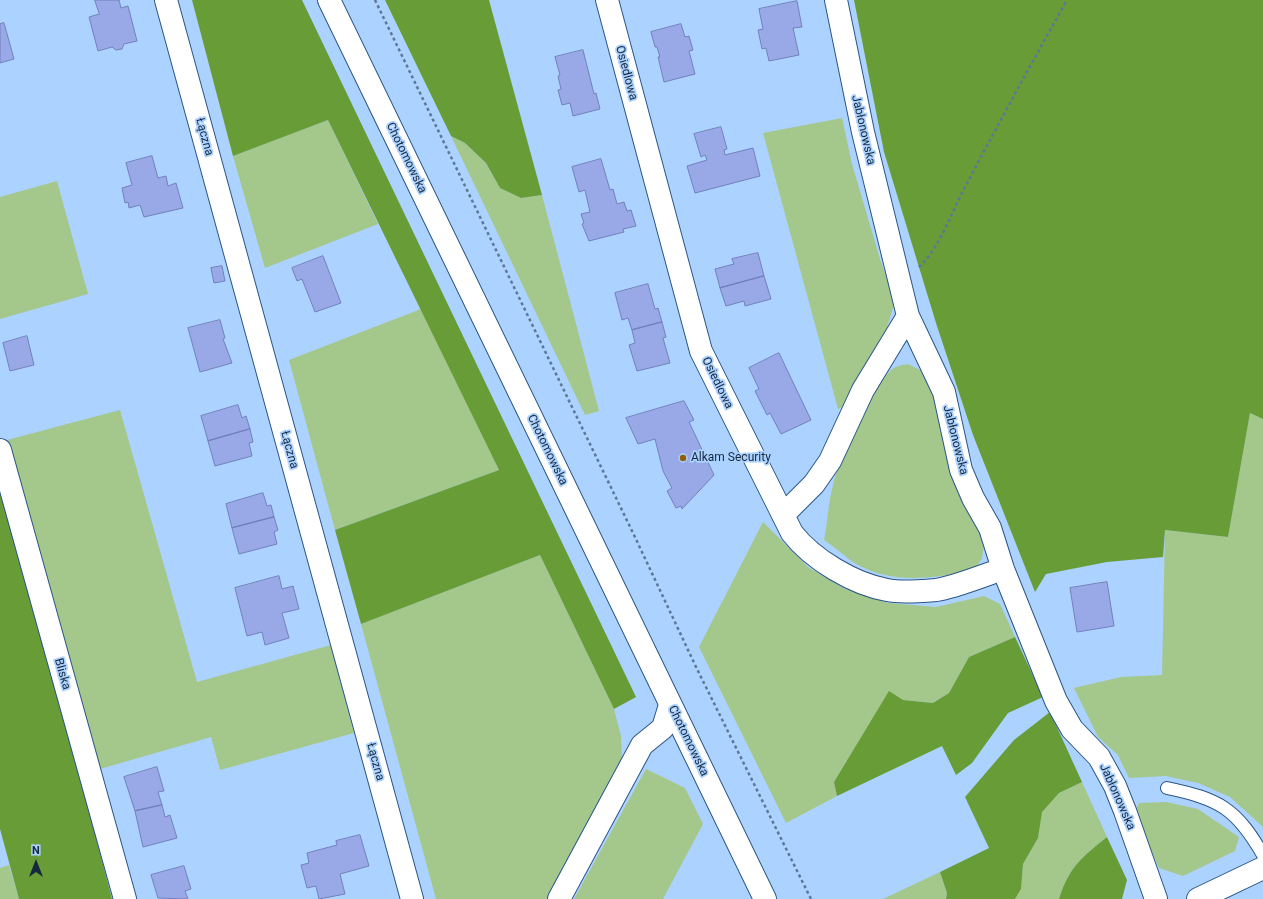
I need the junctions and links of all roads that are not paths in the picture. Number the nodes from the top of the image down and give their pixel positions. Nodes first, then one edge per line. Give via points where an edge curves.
1 (166, 0) edge
2 (329, 0) edge
3 (607, 0) edge
4 (836, 0) edge
5 (908, 316) junction
6 (0, 450) edge
7 (782, 515) junction
8 (1003, 569) junction
9 (670, 705) junction
10 (1167, 788) dead end
11 (1263, 855) edge
12 (1263, 868) edge
13 (125, 899) edge
14 (412, 899) edge
15 (559, 899) edge
16 (765, 899) edge
17 (1156, 899) edge
18 (1198, 899) edge

1 - 14 street, Łączna
2 - 9 street, Chotomowska
3 - 7 street, Osiedlowa via 701,351
4 - 5 street, Jabłonowska via 863,132
5 - 7 street via 863,390 830,461 814,484
5 - 8 street, Jabłonowska via 944,392 961,470 972,498 990,528
6 - 13 street, Bliska
7 - 8 street, Osiedlowa via 802,546 823,562 846,576 887,590 937,590
8 - 17 street, Jabłonowska via 1056,701 1072,729 1099,757 1115,786
9 - 15 street via 663,728 642,746
9 - 16 street, Chotomowska
10 - 11 lane via 1207,798 1231,812 1248,830
12 - 18 street

